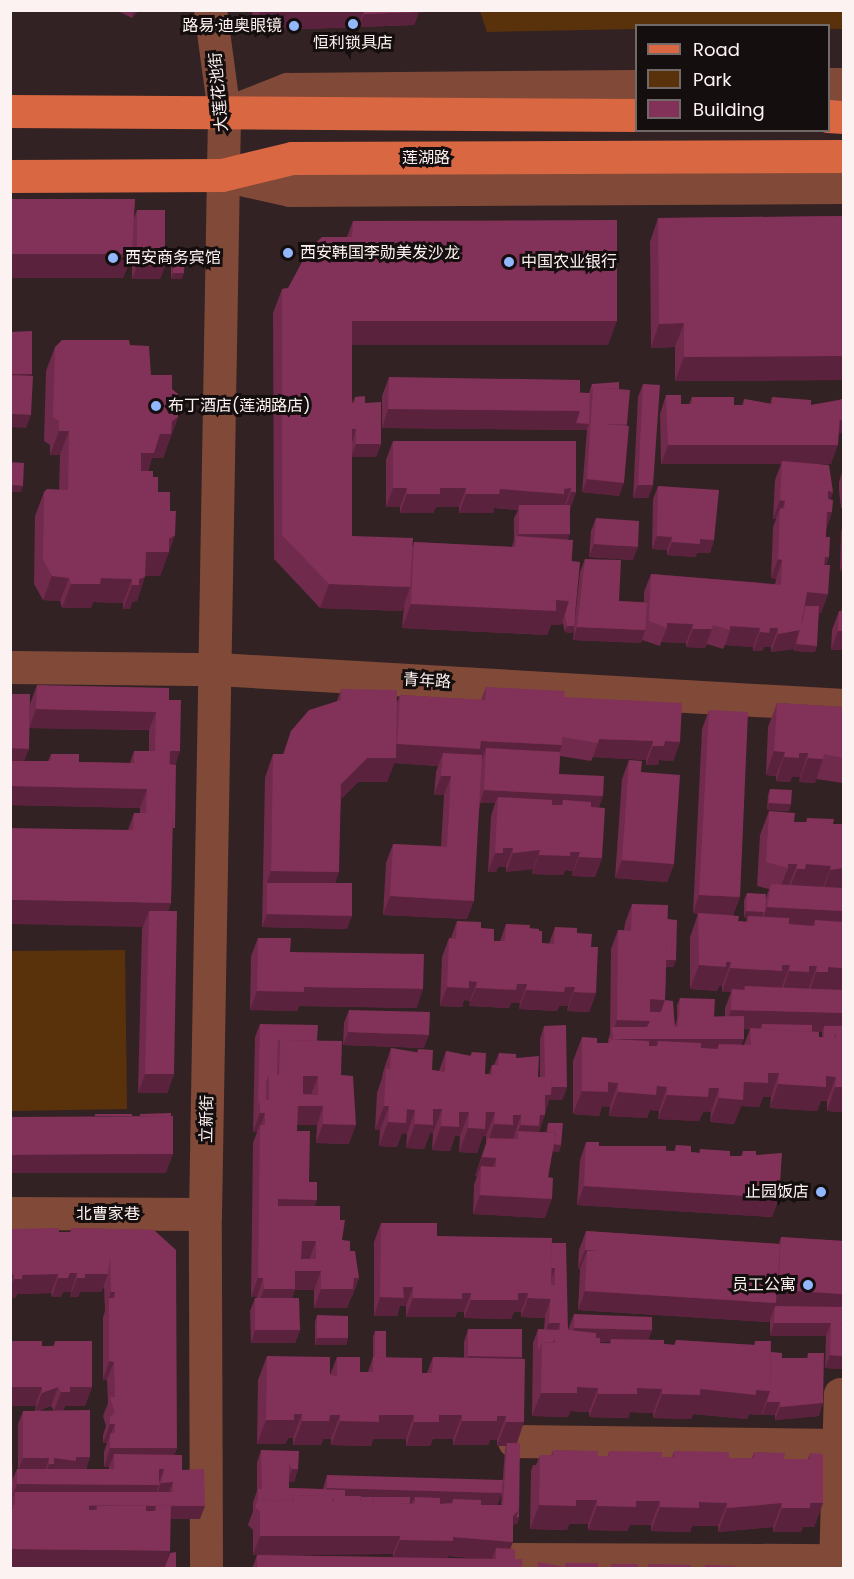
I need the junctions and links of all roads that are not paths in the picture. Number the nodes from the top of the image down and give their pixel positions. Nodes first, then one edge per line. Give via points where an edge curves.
1 (210, 10) edge
2 (635, 86) edge
3 (10, 111) edge
4 (224, 113) junction
5 (635, 116) edge
6 (843, 156) edge
7 (222, 175) junction
8 (10, 176) edge
9 (843, 187) edge
10 (10, 667) edge
11 (217, 669) junction
12 (843, 705) edge
13 (10, 1213) edge
14 (205, 1214) junction
15 (840, 1394) dead end
16 (514, 1441) edge
17 (840, 1445) junction
18 (512, 1559) edge
19 (835, 1564) edge
20 (206, 1569) edge

1 - 4 street, 大莲花池街
2 - 4 street via 287,89
3 - 4 main road
4 - 5 main road
4 - 7 street, 大莲花池街
6 - 7 main road, 莲湖路 via 292,158
7 - 8 main road, 莲湖路
7 - 9 street via 290,190
7 - 11 street, 大莲花池街
10 - 11 street, 青年路
11 - 12 street, 青年路
11 - 14 street, 立新街
13 - 14 street, 北曹家巷
14 - 20 street, 立新街
15 - 17 street
16 - 17 street
17 - 19 street
18 - 19 street

